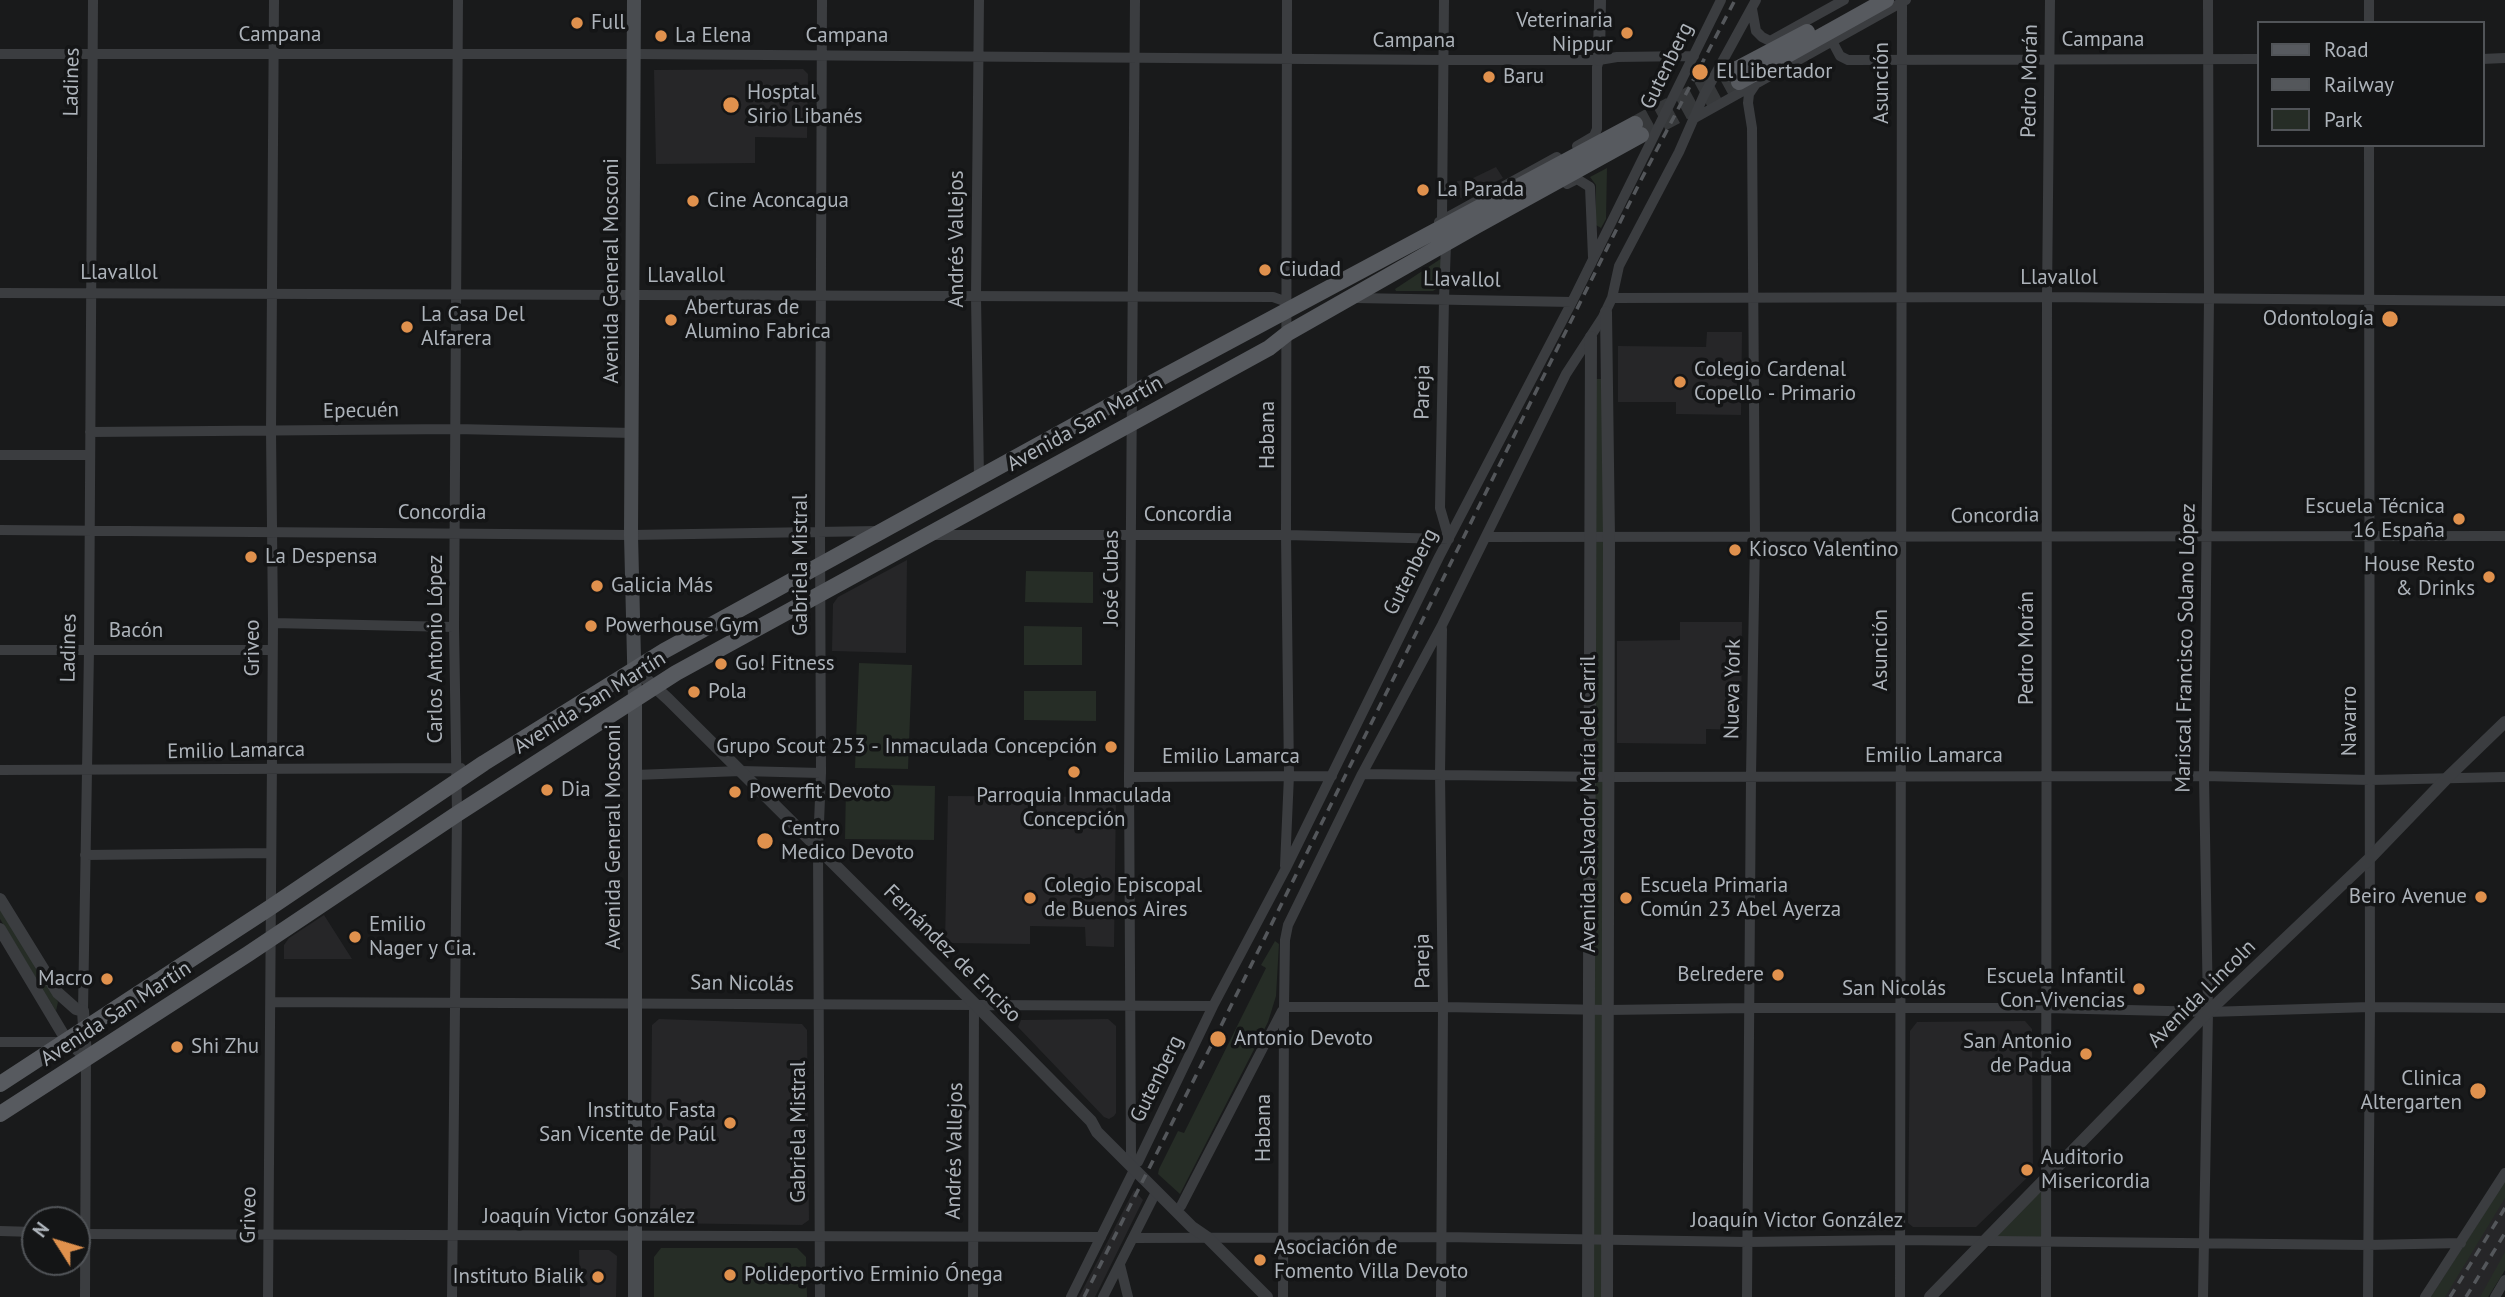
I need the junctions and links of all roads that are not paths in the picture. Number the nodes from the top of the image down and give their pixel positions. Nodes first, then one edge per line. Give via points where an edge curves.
1 (93, 0) edge
2 (274, 0) edge
3 (458, 0) edge
4 (634, 0) edge
5 (822, 0) edge
6 (978, 0) edge
7 (1135, 0) edge
8 (1287, 0) edge
9 (1444, 0) edge
10 (1600, 0) edge
11 (1721, 0) edge
12 (1844, 0) edge
13 (1864, 0) edge
14 (2050, 0) edge
15 (2208, 0) edge
16 (2369, 0) edge
17 (1898, 1) edge
18 (1754, 4) edge
19 (2369, 21) edge
20 (1832, 41) junction
21 (0, 54) edge
22 (633, 54) junction
23 (92, 55) junction
24 (273, 55) junction
25 (458, 55) junction
26 (822, 56) junction
27 (978, 56) junction
28 (1694, 56) junction
29 (1134, 58) junction
30 (2505, 58) edge
31 (1901, 59) junction
32 (2049, 59) junction
33 (2208, 59) junction
34 (2256, 59) edge
35 (2484, 59) edge
36 (1287, 60) junction
37 (1444, 60) junction
38 (1599, 60) junction
39 (1755, 85) junction
40 (1693, 119) junction
41 (2369, 147) edge
42 (1442, 218) junction
43 (1446, 244) junction
44 (1410, 246) junction
45 (1593, 258) junction
46 (90, 292) junction
47 (0, 293) edge
48 (272, 293) junction
49 (457, 293) junction
50 (634, 295) junction
51 (822, 296) junction
52 (976, 297) junction
53 (1133, 297) junction
54 (2047, 297) junction
55 (1351, 298) junction
56 (1612, 298) junction
57 (1902, 298) junction
58 (2209, 298) junction
59 (1444, 299) junction
60 (1752, 299) junction
61 (2368, 300) junction
62 (2505, 301) edge
63 (1572, 302) junction
64 (1287, 307) junction
65 (1606, 312) junction
66 (1288, 333) junction
67 (1591, 337) junction
68 (1132, 394) junction
69 (1132, 422) junction
70 (456, 429) junction
71 (271, 431) junction
72 (90, 432) junction
73 (633, 433) junction
74 (0, 455) edge
75 (90, 455) junction
76 (979, 478) junction
77 (0, 530) edge
78 (883, 530) junction
79 (89, 531) junction
80 (455, 532) junction
81 (820, 533) junction
82 (272, 534) junction
83 (1132, 534) junction
84 (631, 535) junction
85 (926, 535) junction
86 (1286, 535) junction
87 (2046, 535) junction
88 (2206, 536) junction
89 (2370, 536) junction
90 (2505, 536) edge
91 (1486, 537) junction
92 (1591, 537) junction
93 (1900, 537) junction
94 (1609, 538) junction
95 (1755, 538) junction
96 (1449, 539) junction
97 (820, 568) junction
98 (820, 594) junction
99 (273, 623) junction
100 (1442, 625) junction
101 (454, 627) junction
102 (0, 650) edge
103 (89, 650) junction
104 (272, 650) junction
105 (635, 669) junction
106 (655, 686) junction
107 (635, 699) junction
108 (2505, 722) edge
109 (0, 770) edge
110 (271, 770) junction
111 (86, 771) junction
112 (741, 771) junction
113 (821, 773) junction
114 (1362, 774) junction
115 (1440, 774) junction
116 (455, 775) junction
117 (635, 775) junction
118 (1289, 775) junction
119 (1901, 775) junction
120 (1332, 776) junction
121 (1751, 776) junction
122 (2046, 776) junction
123 (2204, 776) junction
124 (1129, 777) junction
125 (1591, 777) junction
126 (1608, 777) junction
127 (2505, 777) edge
128 (2447, 778) junction
129 (2370, 780) junction
130 (457, 814) junction
131 (818, 848) junction
132 (270, 853) junction
133 (85, 855) junction
134 (2369, 859) junction
135 (1285, 870) junction
136 (0, 899) edge
137 (271, 907) junction
138 (0, 929) edge
139 (271, 938) junction
140 (271, 1002) junction
141 (453, 1002) junction
142 (635, 1002) junction
143 (818, 1004) junction
144 (974, 1004) junction
145 (1213, 1006) junction
146 (1129, 1007) junction
147 (1284, 1007) junction
148 (1443, 1007) junction
149 (2370, 1007) junction
150 (1749, 1008) junction
151 (1899, 1008) junction
152 (2047, 1008) junction
153 (2505, 1008) edge
154 (1588, 1010) junction
155 (1608, 1010) junction
156 (83, 1011) junction
157 (2208, 1012) junction
158 (86, 1028) junction
159 (67, 1041) junction
160 (0, 1042) edge
161 (86, 1057) junction
162 (0, 1084) edge
163 (0, 1114) edge
164 (1134, 1162) junction
165 (2505, 1173) edge
166 (2046, 1179) junction
167 (1156, 1192) junction
168 (82, 1206) edge
169 (1181, 1206) junction
170 (0, 1231) edge
171 (21, 1232) edge
172 (91, 1234) edge
173 (268, 1235) junction
174 (819, 1235) junction
175 (452, 1236) junction
176 (634, 1236) junction
177 (973, 1237) junction
178 (1101, 1237) junction
179 (1443, 1237) junction
180 (1133, 1238) junction
181 (1208, 1238) junction
182 (1284, 1238) junction
183 (1588, 1240) junction
184 (1606, 1240) junction
185 (1899, 1240) junction
186 (1747, 1242) junction
187 (1984, 1242) junction
188 (2046, 1242) junction
189 (2461, 1243) junction
190 (2203, 1244) junction
191 (2368, 1245) junction
192 (1120, 1265) junction
193 (84, 1276) edge
194 (2505, 1280) edge
195 (85, 1297) edge
196 (268, 1297) edge
197 (452, 1297) edge
198 (635, 1297) edge
199 (820, 1297) edge
200 (973, 1297) edge
201 (1071, 1297) edge
202 (1103, 1297) edge
203 (1128, 1297) edge
204 (1267, 1297) edge
205 (1283, 1297) edge
206 (1441, 1297) edge
207 (1588, 1297) edge
208 (1607, 1297) edge
209 (1747, 1297) edge
210 (1900, 1297) edge
211 (1930, 1297) edge
212 (2046, 1297) edge
213 (2203, 1297) edge
214 (2368, 1297) edge
215 (2425, 1297) edge
216 (2495, 1297) edge

1 - 23 street, Ladines
2 - 24 street, Griveo
3 - 25 street, Carlos Antonio López
4 - 22 main road, Avenida General Mosconi
5 - 26 street, Gabriela Mistral
6 - 27 street, Andrés Vallejos
7 - 29 street, José Cubas
8 - 36 street, Habana
9 - 37 street
10 - 38 street
11 - 28 street, Gutenberg
12 - 18 street via 1770,41 1756,31
13 - 17 main road via 1736,76
14 - 32 street, Pedro Morán
15 - 33 street, Mariscal Francisco Solano López
16 - 19 street
17 - 20 street
17 - 31 street, Asunción
18 - 40 street
20 - 31 street, Campana via 1840,56 1848,60
20 - 39 street
21 - 23 street, Campana
22 - 25 street, Campana
22 - 26 street, Campana
22 - 50 main road, Avenida General Mosconi
23 - 24 street, Campana
23 - 46 street, Ladines
24 - 25 street, Campana
24 - 48 street, Griveo
25 - 49 street, Carlos Antonio López
26 - 27 street, Campana
26 - 51 street, Gabriela Mistral
27 - 29 street, Campana
27 - 52 street, Andrés Vallejos
28 - 38 street, Campana
28 - 45 street, Gutenberg
29 - 36 street, Campana
29 - 53 street, José Cubas
30 - 35 street
31 - 32 street, Campana
31 - 57 street, Asunción
32 - 33 street, Campana
32 - 54 street, Pedro Morán
33 - 34 street, Campana
33 - 58 street, Mariscal Francisco Solano López
36 - 37 street, Campana
36 - 64 street, Habana
37 - 38 street, Campana
37 - 42 street
38 - 42 street, Avenida San Martín via 1594,136
39 - 40 street
39 - 60 street, Nueva York via 1748,103
40 - 56 street via 1619,266
41 - 61 street, Navarro
42 - 44 street, Avenida San Martín
43 - 44 main road, Avenida San Martín via 1638,130
43 - 45 street, Avenida San Martín via 1469,238 1577,179 1588,184 1590,191
43 - 55 main road, Avenida San Martín
43 - 59 street, Pareja
44 - 64 main road, Avenida San Martín
45 - 63 street, Gutenberg
46 - 47 street, Llavallol
46 - 48 street, Llavallol
46 - 72 street, Ladines
48 - 49 street, Llavallol
48 - 71 street, Griveo
49 - 50 street, Llavallol
49 - 70 street, Carlos Antonio López
50 - 51 street, Llavallol
50 - 73 main road, Avenida General Mosconi
51 - 52 street, Llavallol
51 - 81 street, Gabriela Mistral
52 - 53 street, Llavallol
52 - 76 street, Andrés Vallejos
53 - 64 street, Llavallol via 1273,297
53 - 68 street, José Cubas
54 - 57 street, Llavallol
54 - 58 street, Llavallol
54 - 87 street, Pedro Morán
55 - 59 street, Llavallol
55 - 66 main road, Avenida San Martín
56 - 60 street, Llavallol
56 - 65 street
57 - 60 street, Llavallol
57 - 93 street, Asunción
58 - 61 street, Llavallol
58 - 88 street, Mariscal Francisco Solano López
59 - 63 street, Llavallol
59 - 96 street, Pareja via 1440,508
60 - 95 street, Nueva York
61 - 62 street, Llavallol
61 - 89 street, Navarro
63 - 96 street, Gutenberg
64 - 66 street, Habana
64 - 68 main road, Avenida San Martín
65 - 67 street
65 - 94 street, Avenida Salvador María del Carril
66 - 69 main road, Avenida San Martín via 1269,348
66 - 86 street, Habana
67 - 91 street via 1566,374
67 - 92 street, Avenida Salvador María del Carril
68 - 69 street, José Cubas
68 - 76 main road, Avenida San Martín
69 - 83 street, José Cubas
69 - 85 main road, Avenida San Martín
70 - 71 street, Epecuén
70 - 73 street, Epecuén
70 - 80 street, Carlos Antonio López
71 - 72 street, Epecuén
71 - 82 street, Griveo
72 - 75 street, Ladines
73 - 84 main road, Avenida General Mosconi
74 - 75 street
75 - 79 street, Ladines
76 - 78 main road, Avenida San Martín
77 - 79 street, Concordia
78 - 81 street, Concordia
78 - 97 main road, Avenida San Martín
79 - 82 street, Concordia
79 - 103 street, Ladines
80 - 82 street, Concordia
80 - 84 street, Concordia
80 - 101 street, Carlos Antonio López
81 - 84 street, Concordia
81 - 97 street, Gabriela Mistral
82 - 99 street, Griveo
83 - 85 street, Concordia
83 - 86 street, Concordia
83 - 124 street, José Cubas
84 - 105 main road, Avenida General Mosconi
85 - 98 main road, Avenida San Martín
86 - 96 street, Concordia
86 - 118 street, Habana
87 - 88 street, Concordia
87 - 93 street, Concordia
87 - 122 street, Pedro Morán
88 - 89 street, Concordia
88 - 123 street, Mariscal Francisco Solano López
89 - 90 street, Concordia
89 - 129 street, Navarro
91 - 92 street, Concordia
91 - 100 street
92 - 94 street, Concordia
92 - 125 street, Avenida Salvador María del Carril
93 - 95 street, Concordia
93 - 119 street, Asunción
94 - 95 street, Concordia
94 - 126 street, Avenida Salvador María del Carril
95 - 121 street, Nueva York
96 - 120 street, Gutenberg
97 - 98 street, Gabriela Mistral
97 - 105 main road, Avenida San Martín
98 - 106 main road, Avenida San Martín
98 - 113 street, Gabriela Mistral
99 - 101 street
99 - 104 street, Griveo
100 - 114 street
100 - 115 street, Pareja
101 - 116 street, Carlos Antonio López
102 - 103 street, Bacón
103 - 104 street, Bacón
103 - 111 street, Ladines
104 - 110 street, Griveo
105 - 106 street, Fernández de Enciso
105 - 107 main road, Avenida General Mosconi
105 - 116 main road, Avenida San Martín via 472,771
106 - 107 main road, Avenida San Martín
106 - 112 street, Fernández de Enciso
107 - 117 main road, Avenida General Mosconi
107 - 130 main road, Avenida San Martín
108 - 128 street, Avenida Lincoln
109 - 111 street, Emilio Lamarca
110 - 111 street, Emilio Lamarca
110 - 116 street, Emilio Lamarca
110 - 132 street, Griveo
111 - 133 street, Ladines
112 - 113 street
112 - 117 street
112 - 131 street, Fernández de Enciso
113 - 131 street, Gabriela Mistral
114 - 115 street, Emilio Lamarca
114 - 147 street, Habana via 1286,933
115 - 125 street, Emilio Lamarca
115 - 148 street, Pareja
116 - 130 street, Carlos Antonio López
116 - 137 main road, Avenida San Martín
117 - 142 main road, Avenida General Mosconi
118 - 120 street, Emilio Lamarca
118 - 124 street, Emilio Lamarca
118 - 135 street, Habana
119 - 121 street, Emilio Lamarca
119 - 122 street, Emilio Lamarca
119 - 151 street, Asunción
120 - 135 street, Gutenberg
121 - 126 street, Emilio Lamarca
121 - 150 street, Nueva York
122 - 123 street, Emilio Lamarca
122 - 152 street, Pedro Morán
123 - 129 street, Emilio Lamarca
123 - 157 street, Mariscal Francisco Solano López
124 - 146 street, José Cubas
125 - 126 street, Emilio Lamarca
125 - 154 street, Avenida Salvador María del Carril
126 - 155 street, Avenida Salvador María del Carril
127 - 128 street, Emilio Lamarca
128 - 129 street, Emilio Lamarca
128 - 134 street, Avenida Lincoln
129 - 134 street, Navarro
130 - 139 main road, Avenida San Martín
130 - 141 street, Carlos Antonio López
131 - 143 street, Gabriela Mistral
131 - 144 street, Fernández de Enciso
132 - 133 street
132 - 137 street, Griveo
133 - 156 street, Ladines
134 - 149 street, Navarro
134 - 157 street, Avenida Lincoln
135 - 145 street, Gutenberg
136 - 156 street via 58,993
137 - 139 street, Griveo
137 - 158 main road, Avenida San Martín
138 - 159 street
139 - 140 street, Griveo
139 - 161 main road, Avenida San Martín
140 - 141 street, San Nicolás
140 - 173 street, Griveo
141 - 142 street, San Nicolás
141 - 175 street, Carlos Antonio López
142 - 143 street, San Nicolás
142 - 176 main road, Avenida General Mosconi
143 - 144 street, San Nicolás
143 - 174 street, Gabriela Mistral
144 - 146 street, San Nicolás
144 - 164 street, Fernández de Enciso
144 - 177 street, Andrés Vallejos
145 - 146 street, San Nicolás
145 - 164 street, Gutenberg
146 - 164 street, José Cubas
147 - 148 street, San Nicolás
147 - 169 street
147 - 182 street, Habana
148 - 154 street, San Nicolás
148 - 179 street, Pareja
149 - 153 street, San Nicolás
149 - 157 street, San Nicolás
149 - 191 street, Navarro
150 - 151 street, San Nicolás
150 - 155 street, San Nicolás
150 - 186 street, Nueva York
151 - 152 street, San Nicolás
151 - 185 street, Asunción
152 - 157 street, San Nicolás
152 - 166 street, Pedro Morán
154 - 155 street, San Nicolás
154 - 183 street, Avenida Salvador María del Carril
155 - 184 street, Avenida Salvador María del Carril
156 - 158 street, Ladines
157 - 166 street, Avenida Lincoln
157 - 190 street, Mariscal Francisco Solano López
158 - 159 main road, Avenida San Martín
158 - 161 street, Ladines
159 - 160 street
159 - 161 street
159 - 162 main road, Avenida San Martín
161 - 163 main road, Avenida San Martín
161 - 168 street, Ladines
164 - 167 street, Fernández de Enciso
164 - 169 street, Fernández de Enciso
164 - 178 street, Gutenberg
165 - 189 street
166 - 187 street, Avenida Lincoln
166 - 188 street, Pedro Morán
167 - 180 street
167 - 181 street, Fernández de Enciso
169 - 181 street, Fernández de Enciso
170 - 171 street
172 - 173 street, Joaquín Victor González
173 - 175 street, Joaquín Victor González
173 - 196 street, Griveo
174 - 176 street, Joaquín Victor González
174 - 177 street, Joaquín Victor González
174 - 199 street, Gabriela Mistral
175 - 176 street, Joaquín Victor González
175 - 197 street, Carlos Antonio López
176 - 198 main road, Avenida General Mosconi
177 - 178 street, Joaquín Victor González
177 - 200 street, Andrés Vallejos
178 - 201 street, Gutenberg
179 - 182 street, Joaquín Victor González
179 - 183 street, Joaquín Victor González
179 - 206 street, Pareja
180 - 181 street, Joaquín Victor González
180 - 192 street
181 - 182 street, Joaquín Victor González
181 - 204 street, Fernández de Enciso
182 - 205 street, Habana
183 - 184 street, Joaquín Victor González
183 - 207 street, Avenida Salvador María del Carril
184 - 186 street, Joaquín Victor González
184 - 208 street, Avenida Salvador María del Carril
185 - 186 street, Joaquín Victor González
185 - 187 street, Joaquín Victor González
185 - 210 street, Asunción
186 - 209 street, Nueva York
187 - 188 street, Joaquín Victor González
187 - 211 street, Avenida Lincoln
188 - 190 street, Joaquín Victor González
188 - 212 street, Pedro Morán
189 - 191 street, Joaquín Victor González
189 - 215 street
190 - 191 street, Joaquín Victor González
190 - 213 street, Mariscal Francisco Solano López
191 - 214 street, Navarro
192 - 202 street
192 - 203 street
193 - 195 street, Ladines
194 - 216 street

